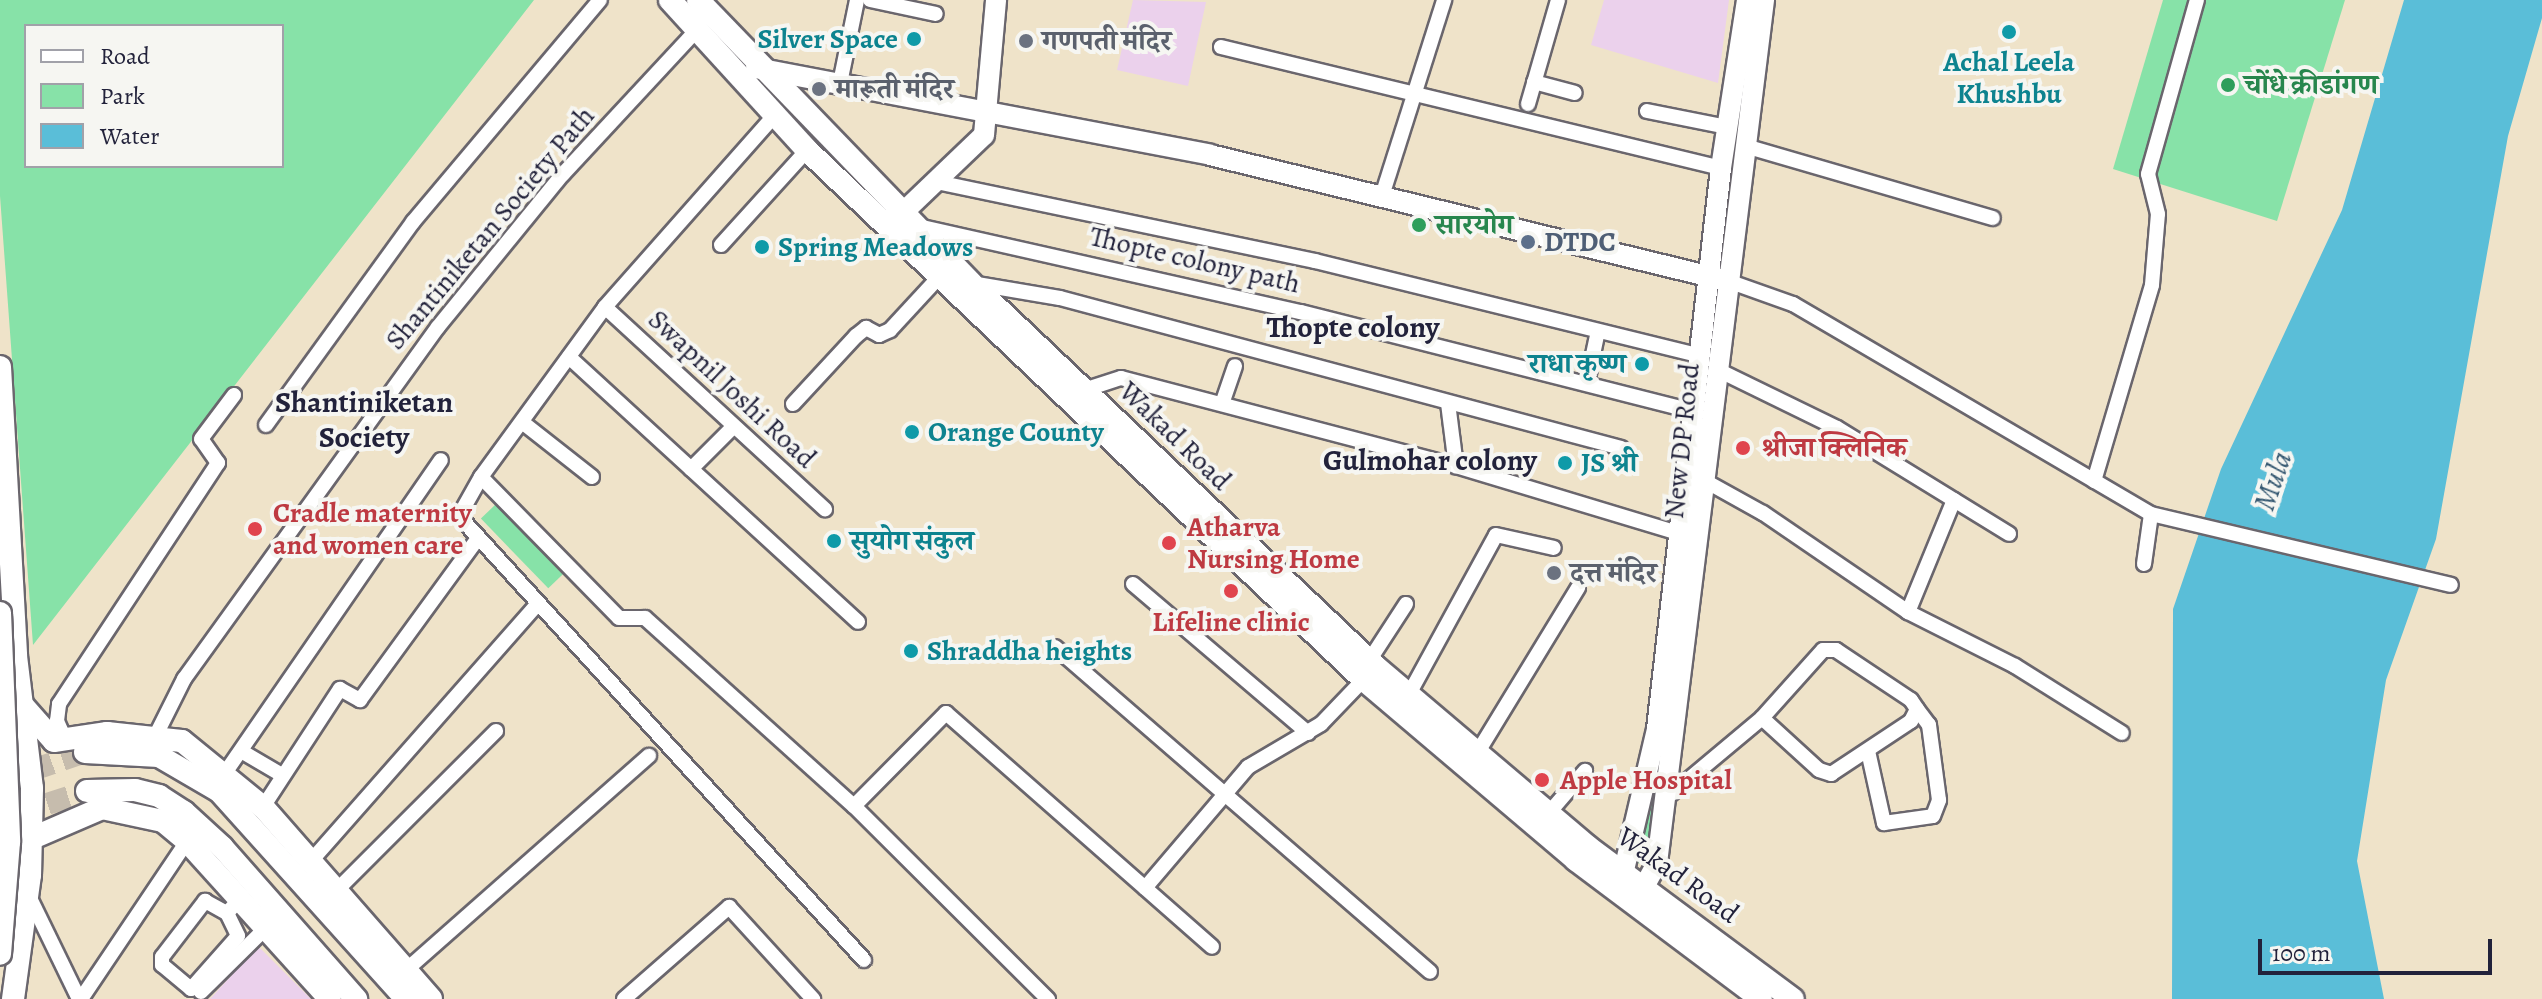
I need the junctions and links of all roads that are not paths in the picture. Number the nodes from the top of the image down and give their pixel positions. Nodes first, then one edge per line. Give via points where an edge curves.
1 (600, 0) edge
2 (670, 0) edge
3 (698, 0) edge
4 (857, 0) edge
5 (870, 0) edge
6 (996, 0) edge
7 (1444, 0) edge
8 (1558, 0) edge
9 (1747, 0) edge
10 (1764, 0) edge
11 (2197, 0) edge
12 (936, 14) dead end
13 (696, 31) junction
14 (1221, 47) dead end
15 (749, 73) junction
16 (1534, 82) junction
17 (840, 83) junction
18 (1575, 93) dead end
19 (1413, 96) junction
20 (1528, 104) dead end
21 (990, 111) junction
22 (1647, 111) dead end
23 (774, 116) junction
24 (1727, 127) junction
25 (1745, 146) junction
26 (807, 150) junction
27 (1721, 168) junction
28 (937, 182) junction
29 (1382, 196) junction
30 (1993, 218) dead end
31 (901, 222) junction
32 (721, 245) dead end
33 (939, 277) junction
34 (1719, 278) junction
35 (971, 283) junction
36 (605, 307) junction
37 (1598, 331) junction
38 (569, 357) junction
39 (1710, 363) junction
40 (1235, 366) dead end
41 (0, 367) edge
42 (1587, 383) junction
43 (1084, 390) junction
44 (234, 395) dead end
45 (1448, 403) junction
46 (793, 404) dead end
47 (1222, 404) junction
48 (1696, 412) junction
49 (522, 422) junction
50 (266, 425) dead end
51 (732, 428) junction
52 (1621, 448) dead end
53 (441, 460) dead end
54 (1456, 466) junction
55 (691, 469) junction
56 (481, 477) junction
57 (592, 477) dead end
58 (2094, 481) junction
59 (1707, 482) junction
60 (1954, 500) junction
61 (825, 509) dead end
62 (2151, 514) junction
63 (1681, 534) junction
64 (2009, 534) dead end
65 (478, 538) junction
66 (1554, 548) dead end
67 (2144, 564) dead end
68 (1133, 584) dead end
69 (2451, 585) dead end
70 (1578, 588) dead end
71 (1406, 604) dead end
72 (537, 605) junction
73 (1908, 612) junction
74 (0, 613) edge
75 (858, 622) dead end
76 (1055, 647) dead end
77 (1370, 669) junction
78 (1408, 696) junction
79 (21, 702) junction
80 (1917, 709) junction
81 (1762, 718) junction
82 (496, 731) dead end
83 (1308, 733) junction
84 (2122, 733) dead end
85 (156, 735) junction
86 (60, 740) junction
87 (241, 751) junction
88 (1868, 751) junction
89 (85, 752) tunnel mouth
90 (29, 754) junction
91 (1476, 755) junction
92 (649, 756) dead end
93 (0, 762) edge
94 (1585, 771) dead end
95 (225, 773) junction
96 (280, 774) junction
97 (87, 791) tunnel mouth
98 (1223, 793) junction
99 (1664, 800) junction
100 (854, 806) junction
101 (263, 807) junction
102 (1548, 814) junction
103 (32, 841) junction
104 (187, 841) junction
105 (0, 847) edge
106 (311, 861) junction
107 (0, 874) edge
108 (29, 883) junction
109 (1630, 886) junction
110 (1145, 888) junction
111 (337, 890) junction
112 (234, 906) junction
113 (266, 928) junction
114 (1212, 947) dead end
115 (0, 954) edge
116 (864, 960) dead end
117 (406, 970) junction
118 (1430, 972) dead end
119 (196, 997) edge
120 (13, 999) edge
121 (80, 999) edge
122 (330, 999) edge
123 (356, 999) edge
124 (406, 999) edge
125 (431, 999) edge
126 (624, 999) edge
127 (813, 999) edge
128 (1048, 999) edge
129 (1761, 999) edge
130 (1793, 999) edge

1 - 50 street via 413,222
2 - 13 main road, Wakad Road
3 - 15 main road, Wakad Road
4 - 17 street
5 - 12 street
6 - 21 main road
7 - 19 street
8 - 16 street
9 - 24 main road, New DP Road
10 - 25 main road, New DP Road
11 - 58 street via 2148,174 2158,214 2152,285
13 - 15 main road, Wakad Road
13 - 85 street, Shantiniketan Society Path via 563,174 438,327 168,703
14 - 19 street
15 - 17 main road
15 - 23 main road, Wakad Road
15 - 31 main road, Wakad Road
16 - 18 street
16 - 20 street
17 - 21 main road
19 - 27 street
19 - 29 street
21 - 28 main road via 977,145
21 - 29 main road
22 - 24 street
23 - 26 main road, Wakad Road
23 - 36 street
24 - 27 main road, New DP Road
25 - 30 street
25 - 34 main road, New DP Road
26 - 31 main road, Wakad Road
26 - 32 street
27 - 34 main road, New DP Road
28 - 31 main road
28 - 37 street via 1315,261
29 - 34 main road
31 - 33 main road, Wakad Road
31 - 35 main road, Wakad Road
31 - 42 street, Thopte colony path via 1077,259
33 - 46 street via 890,330 879,335 866,328 856,336
33 - 77 main road, Wakad Road
34 - 39 main road, New DP Road
34 - 58 street via 1793,304
35 - 43 main road, Wakad Road
35 - 45 street via 1060,298
36 - 38 street
36 - 51 street, Swapnil Joshi Road
37 - 39 street
37 - 42 street
38 - 49 street
38 - 55 street
39 - 48 main road, New DP Road
39 - 59 main road, New DP Road
39 - 60 street via 1837,428
40 - 47 street
41 - 79 main road
42 - 48 street, Thopte colony path
43 - 47 street via 1121,378
43 - 77 main road, Wakad Road
44 - 86 street via 201,439 218,463 59,704
45 - 52 street
45 - 54 street via 1445,415 1456,443
47 - 54 street
48 - 63 main road, New DP Road
49 - 56 street
49 - 57 street
51 - 55 street
51 - 61 street, Swapnil Joshi Road
53 - 87 street
54 - 63 street
55 - 75 street
56 - 65 street via 459,516
56 - 100 street via 619,618 645,618
58 - 62 street
59 - 73 street via 1763,513
59 - 99 main road, New DP Road
60 - 64 street
60 - 73 street
62 - 67 street
62 - 69 street
63 - 109 main road, New DP Road via 1657,729
65 - 72 street
65 - 96 street via 360,700 340,689
66 - 78 street via 1496,535
68 - 83 street
70 - 91 street
71 - 77 street
72 - 106 street
72 - 116 street
73 - 84 street via 2015,666
74 - 115 main road, bridge via 9,842
76 - 98 street
77 - 78 main road, Wakad Road
77 - 83 street
77 - 109 main road, Wakad Road via 1502,801
78 - 91 main road, Wakad Road
79 - 86 main road
79 - 90 main road
80 - 81 street via 1836,650 1823,650
80 - 88 street via 1911,721
80 - 88 street via 1929,725 1939,805 1933,816 1884,823
81 - 88 street via 1819,770 1831,774
81 - 99 street
82 - 111 street
83 - 98 street via 1248,767
85 - 86 main road via 107,733
85 - 95 main road via 182,741
86 - 90 main road
87 - 95 street
87 - 96 street
89 - 124 main road via 159,756 219,791
90 - 93 main road
90 - 103 main road
91 - 102 main road, Wakad Road
92 - 117 street
94 - 102 street
95 - 101 main road
96 - 101 street
97 - 123 main road via 135,790 159,796 184,812 222,847
98 - 110 street
98 - 118 street
99 - 109 main road, New DP Road via 1657,863
100 - 110 street via 946,713
100 - 128 street
101 - 106 main road
102 - 109 main road, Wakad Road
103 - 104 main road via 77,815 102,808 163,821
103 - 105 main road
103 - 108 main road
104 - 112 main road
104 - 121 street
106 - 111 main road
107 - 108 main road
108 - 120 main road
108 - 121 street
109 - 129 main road, Wakad Road
109 - 130 main road, Wakad Road
110 - 114 street
111 - 117 main road
112 - 112 street via 205,901 162,957 162,965 191,989 238,936
112 - 113 main road
113 - 119 street
113 - 122 main road
117 - 125 main road
126 - 127 street via 729,907

